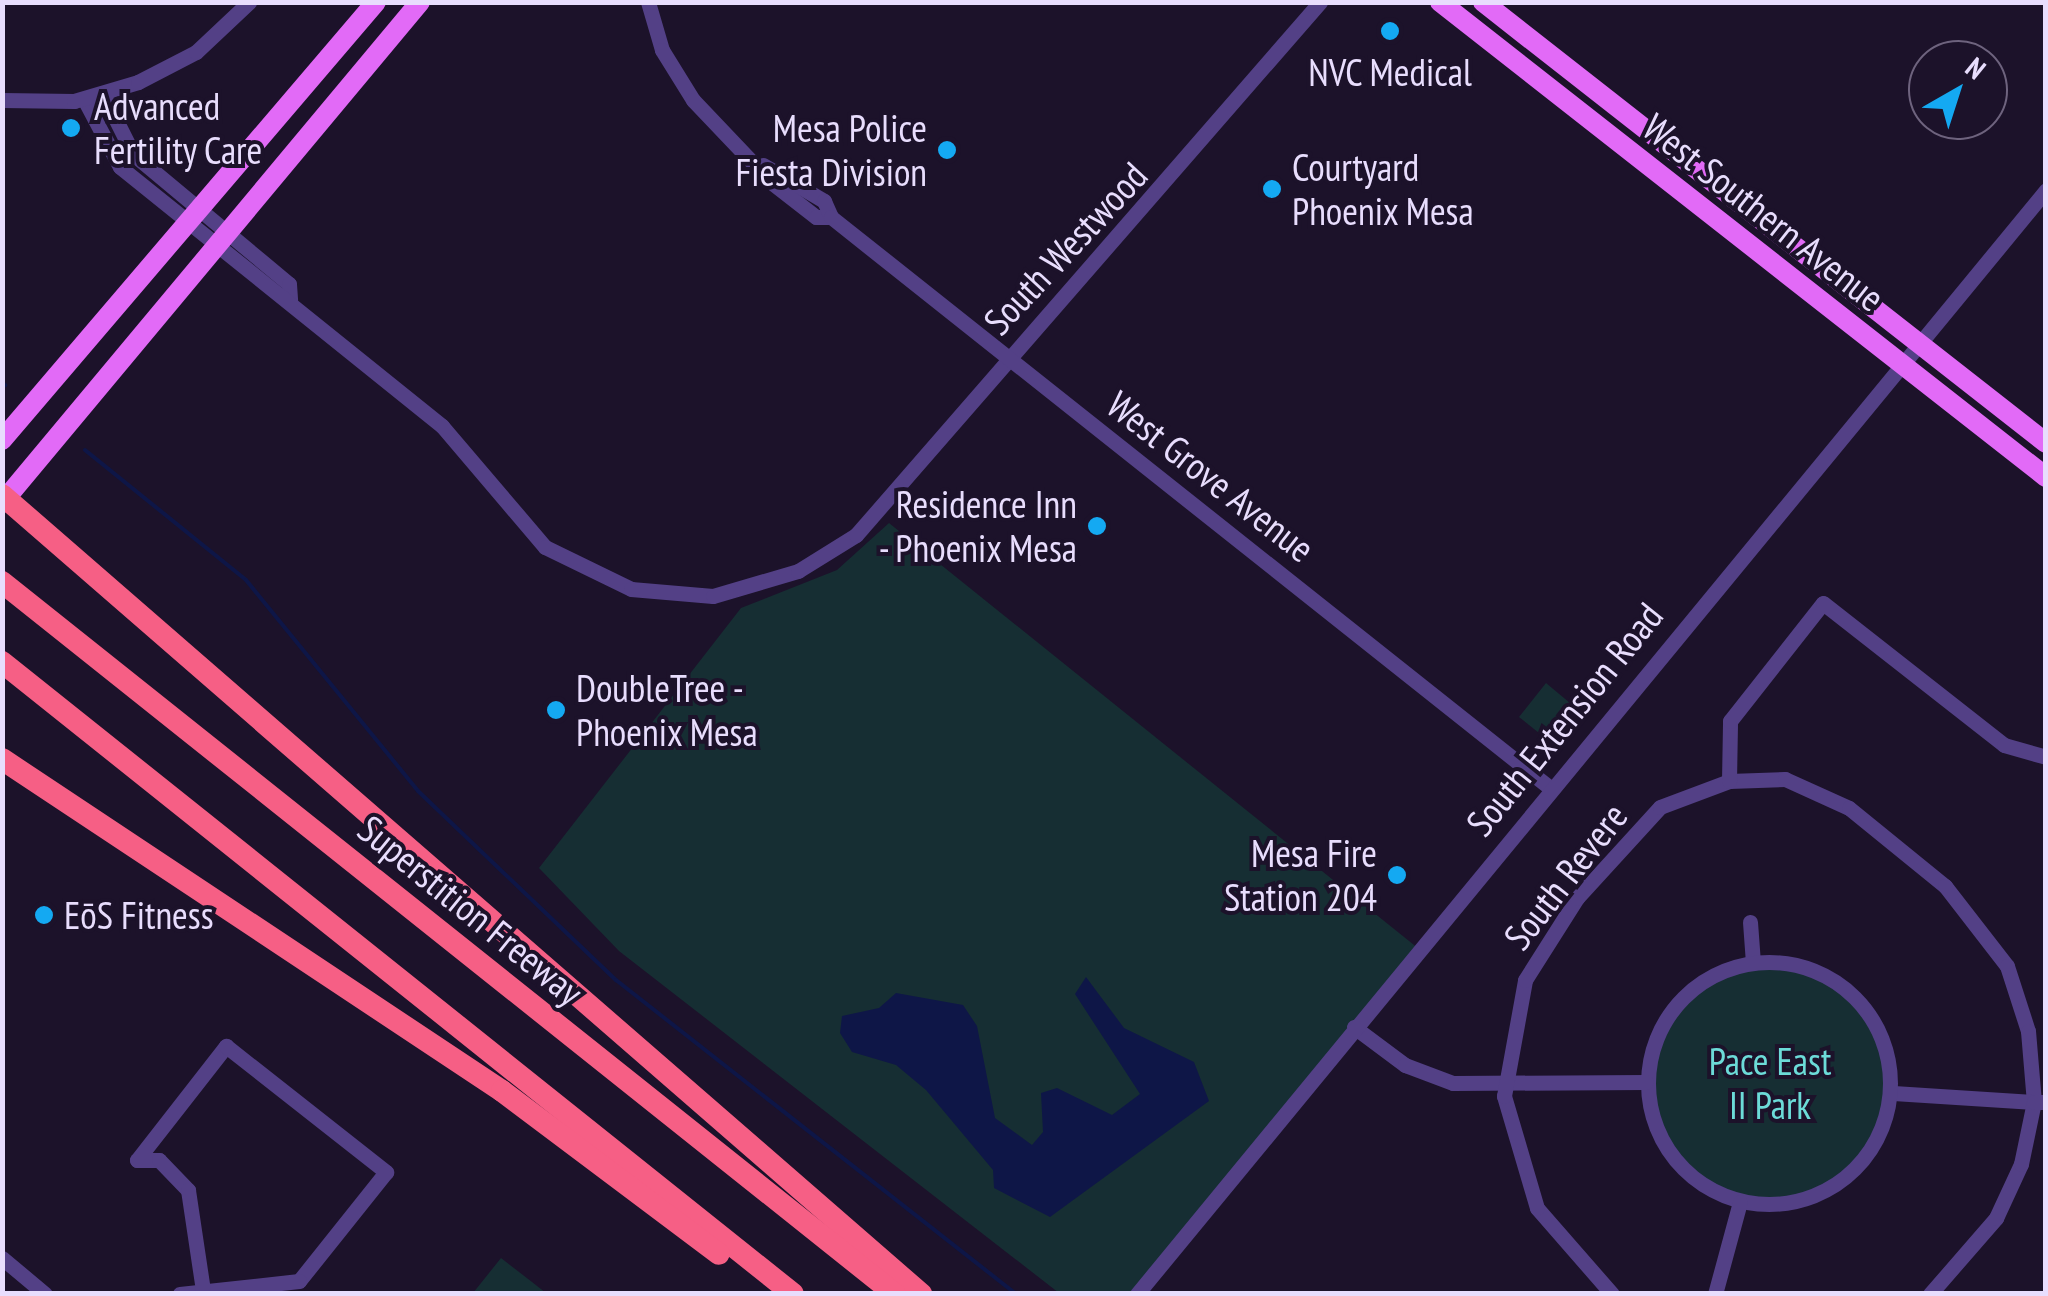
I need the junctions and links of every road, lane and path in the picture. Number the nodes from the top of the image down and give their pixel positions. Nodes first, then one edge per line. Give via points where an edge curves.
1 (249, 2) edge
2 (376, 2) edge
3 (420, 2) edge
4 (648, 2) edge
5 (1320, 2) edge
6 (1440, 2) edge
7 (1462, 2) edge
8 (1484, 2) edge
9 (1505, 19) junction
10 (1590, 86) junction
11 (104, 94) junction
12 (84, 99) junction
13 (2, 100) edge
14 (1574, 108) junction
15 (2046, 190) edge
16 (1710, 214) junction
17 (194, 218) junction
18 (224, 243) junction
19 (1812, 260) junction
20 (1917, 342) junction
21 (1009, 357) junction
22 (1900, 363) junction
23 (2, 440) edge
24 (2046, 443) edge
25 (2046, 477) edge
26 (4, 499) edge
27 (2, 582) edge
28 (2, 662) edge
29 (2045, 755) edge
30 (2, 758) edge
31 (1729, 781) junction
32 (1549, 788) junction
33 (1750, 922) dead end
34 (1753, 963) junction
35 (1354, 1027) junction
36 (1646, 1082) junction
37 (1504, 1088) junction
38 (1893, 1093) junction
39 (2040, 1102) edge
40 (1740, 1202) junction
41 (2, 1258) edge
42 (203, 1290) junction
43 (45, 1294) edge
44 (180, 1294) edge
45 (770, 1294) edge
46 (794, 1294) edge
47 (895, 1294) edge
48 (921, 1294) edge
49 (1136, 1294) edge
50 (1612, 1294) edge
51 (1715, 1294) edge
52 (1930, 1294) edge

1 - 11 street via 179,65
2 - 17 main road
3 - 18 main road
4 - 21 street, West Grove Avenue via 662,50 693,100 763,165 824,201 831,217
5 - 21 street, South Westwood via 1144,214
6 - 14 main road, West Southern Avenue
7 - 9 main road
8 - 9 main road, West Southern Avenue
9 - 10 main road, West Southern Avenue
10 - 14 main road
10 - 19 main road, West Southern Avenue
11 - 12 street
11 - 17 street via 133,154
12 - 13 street
12 - 17 street via 109,155
14 - 16 main road, West Southern Avenue
15 - 20 street, South Extension Road
16 - 19 main road via 1724,208
16 - 22 main road, West Southern Avenue
17 - 18 street, South Westwood
17 - 23 main road
18 - 21 street, South Westwood via 289,284 290,300 442,426 546,547 592,575 672,596 734,593 798,571 856,536
18 - 26 main road
19 - 20 main road, West Southern Avenue
20 - 22 street, South Extension Road
20 - 24 main road, West Southern Avenue
21 - 32 street, West Grove Avenue
22 - 25 main road, West Southern Avenue
22 - 32 street, South Extension Road
26 - 48 highway
27 - 47 highway, Superstition Freeway
28 - 46 highway
29 - 31 street via 2004,745 1823,604 1730,720
30 - 45 highway via 502,1091
31 - 37 street, South Revere via 1660,807 1578,898 1525,980
31 - 39 street, South Revere via 1785,779 1828,795 1968,910 2020,999
32 - 35 street, South Extension Road
33 - 34 street
34 - 36 street via 1712,975 1674,1007
34 - 38 street via 1821,974 1858,1001 1882,1041
35 - 37 street via 1428,1077
35 - 49 street, South Extension Road
36 - 37 street
36 - 40 street via 1674,1158
37 - 50 street, South Revere via 1513,1147 1537,1208
38 - 39 street
38 - 40 street via 1872,1151 1842,1182 1804,1199
39 - 52 street via 2012,1190
40 - 51 street
41 - 43 street
42 - 42 street via 188,1190 159,1160 136,1160 226,1046 386,1172 299,1281
42 - 44 street

